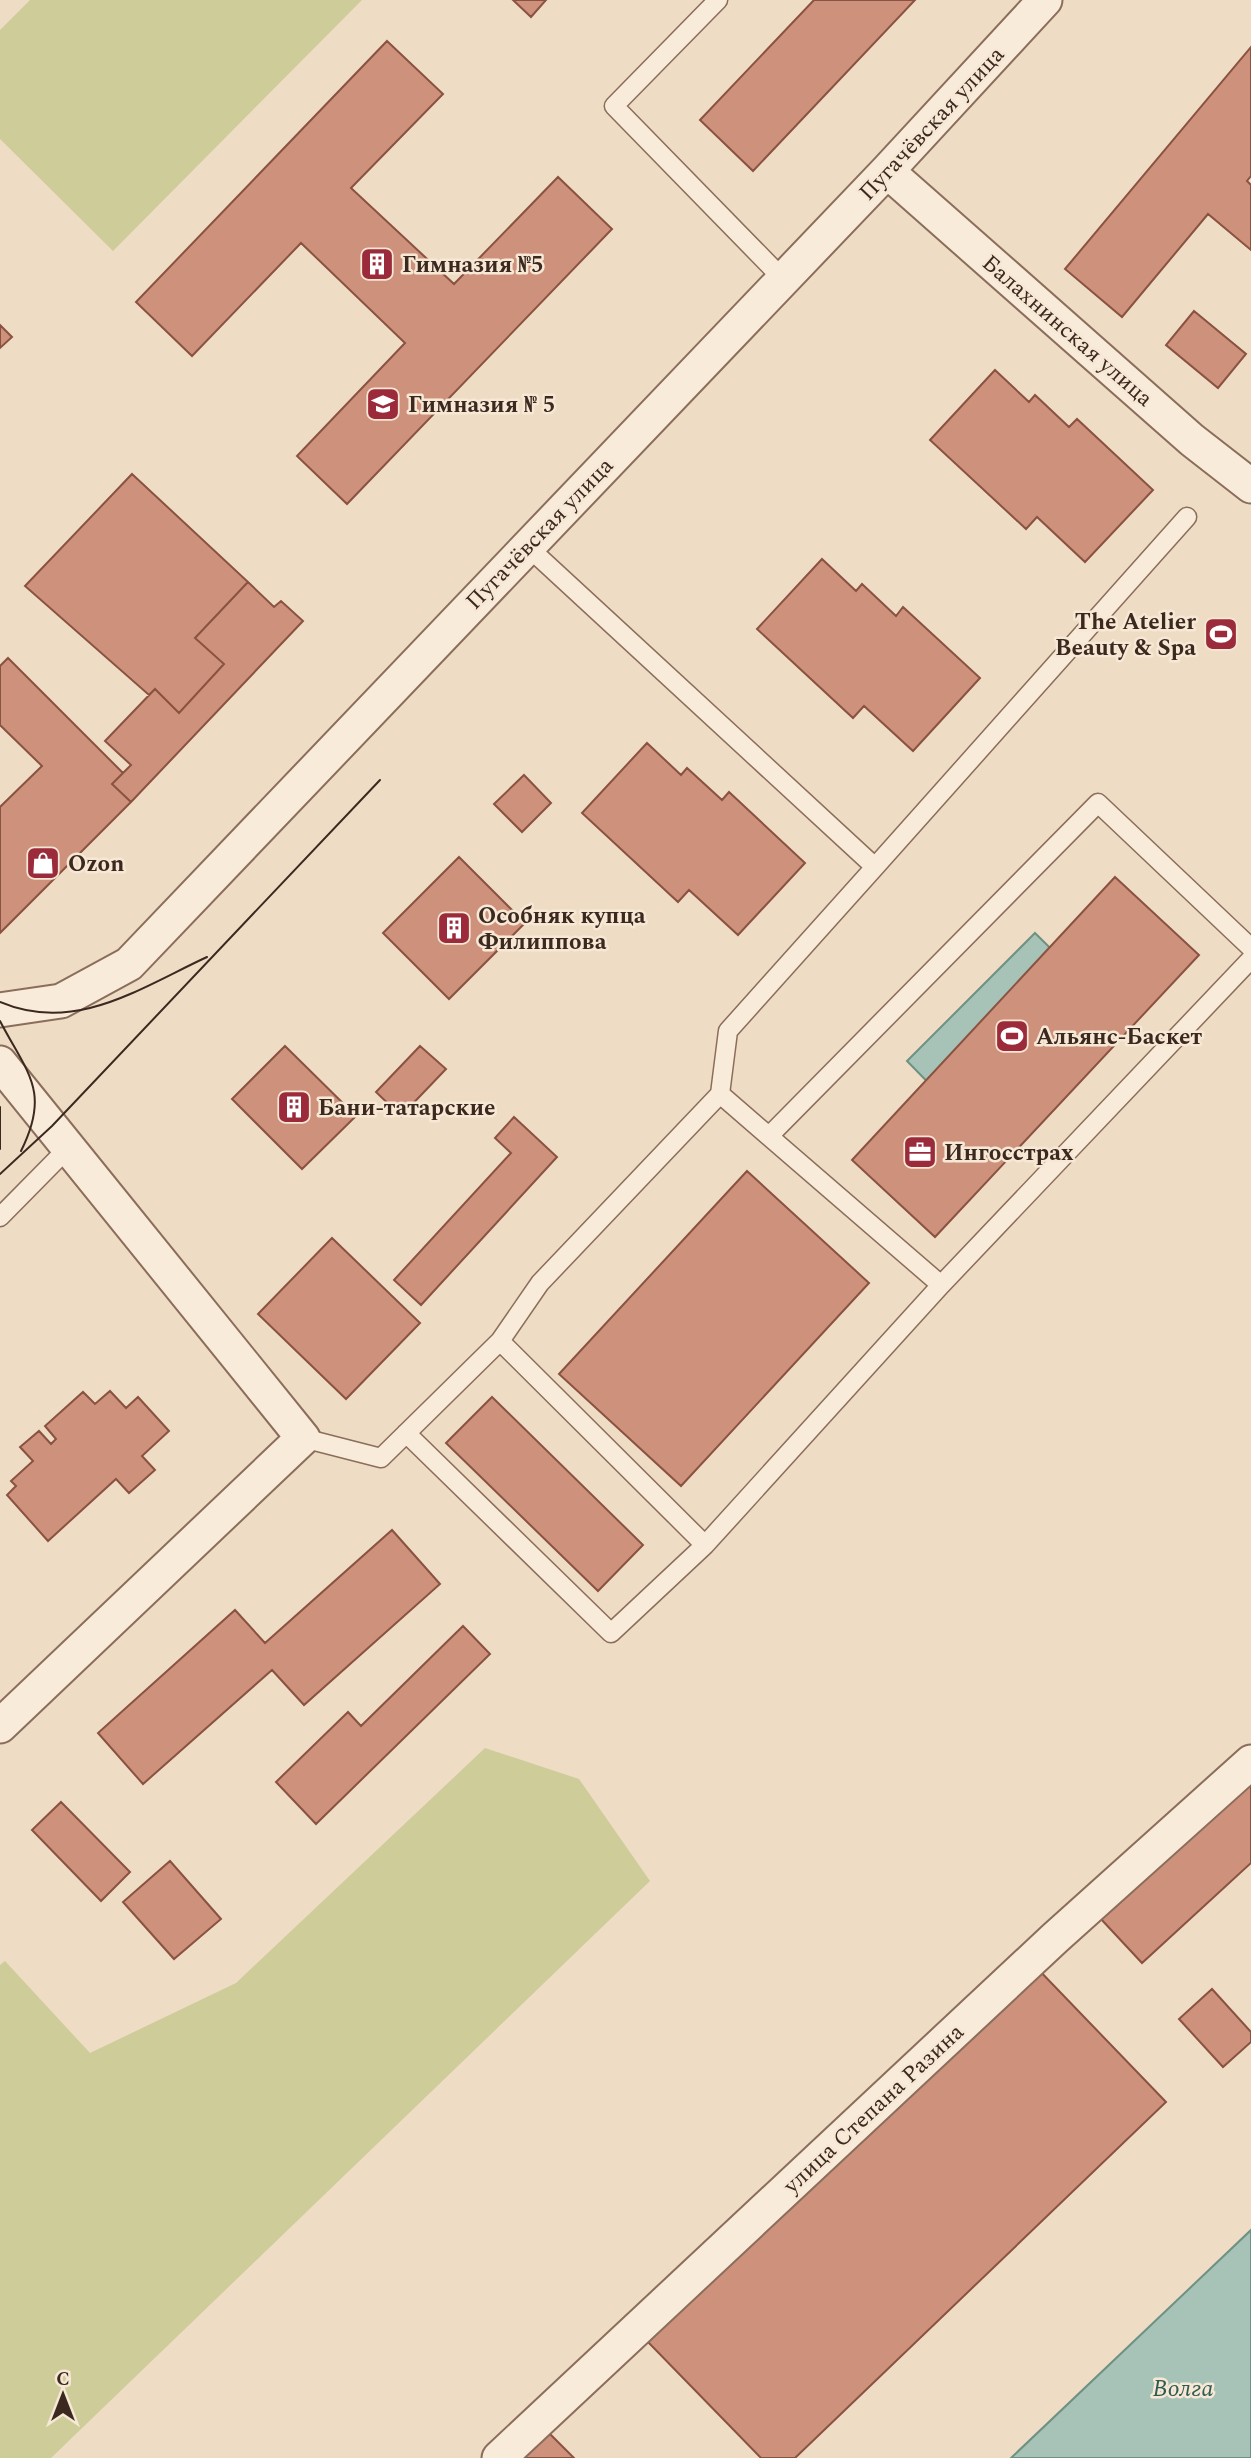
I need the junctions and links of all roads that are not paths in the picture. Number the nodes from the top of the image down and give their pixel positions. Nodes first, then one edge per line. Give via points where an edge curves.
1 (718, 0) edge
2 (1045, 0) edge
3 (887, 171) junction
4 (783, 279) junction
5 (1251, 486) edge
6 (1187, 517) dead end
7 (527, 546) junction
8 (875, 867) junction
9 (1251, 948) edge
10 (1251, 959) edge
11 (0, 1010) edge
12 (0, 1063) edge
13 (720, 1094) junction
14 (769, 1136) junction
15 (69, 1147) junction
16 (0, 1217) edge
17 (941, 1285) junction
18 (500, 1341) junction
19 (406, 1433) junction
20 (303, 1438) junction
21 (705, 1545) junction
22 (0, 1726) edge
23 (1251, 1762) edge
24 (499, 2458) edge

1 - 4 lane via 614,106
2 - 3 street, Пугачёвская улица
3 - 4 street, Пугачёвская улица
3 - 5 street, Балахнинская улица via 1192,440
4 - 7 street, Пугачёвская улица
6 - 8 lane
7 - 8 lane
7 - 11 street, Пугачёвская улица via 129,964 61,1001
8 - 13 lane via 728,1031
9 - 14 lane via 1098,803
10 - 17 lane
12 - 15 street
13 - 14 lane
13 - 18 lane via 540,1283
14 - 17 lane
15 - 16 lane
15 - 20 street
17 - 21 lane
18 - 19 lane
18 - 21 lane
19 - 20 lane via 380,1458
19 - 21 lane via 611,1633
20 - 22 street
23 - 24 street, улица Степана Разина via 1055,1938

